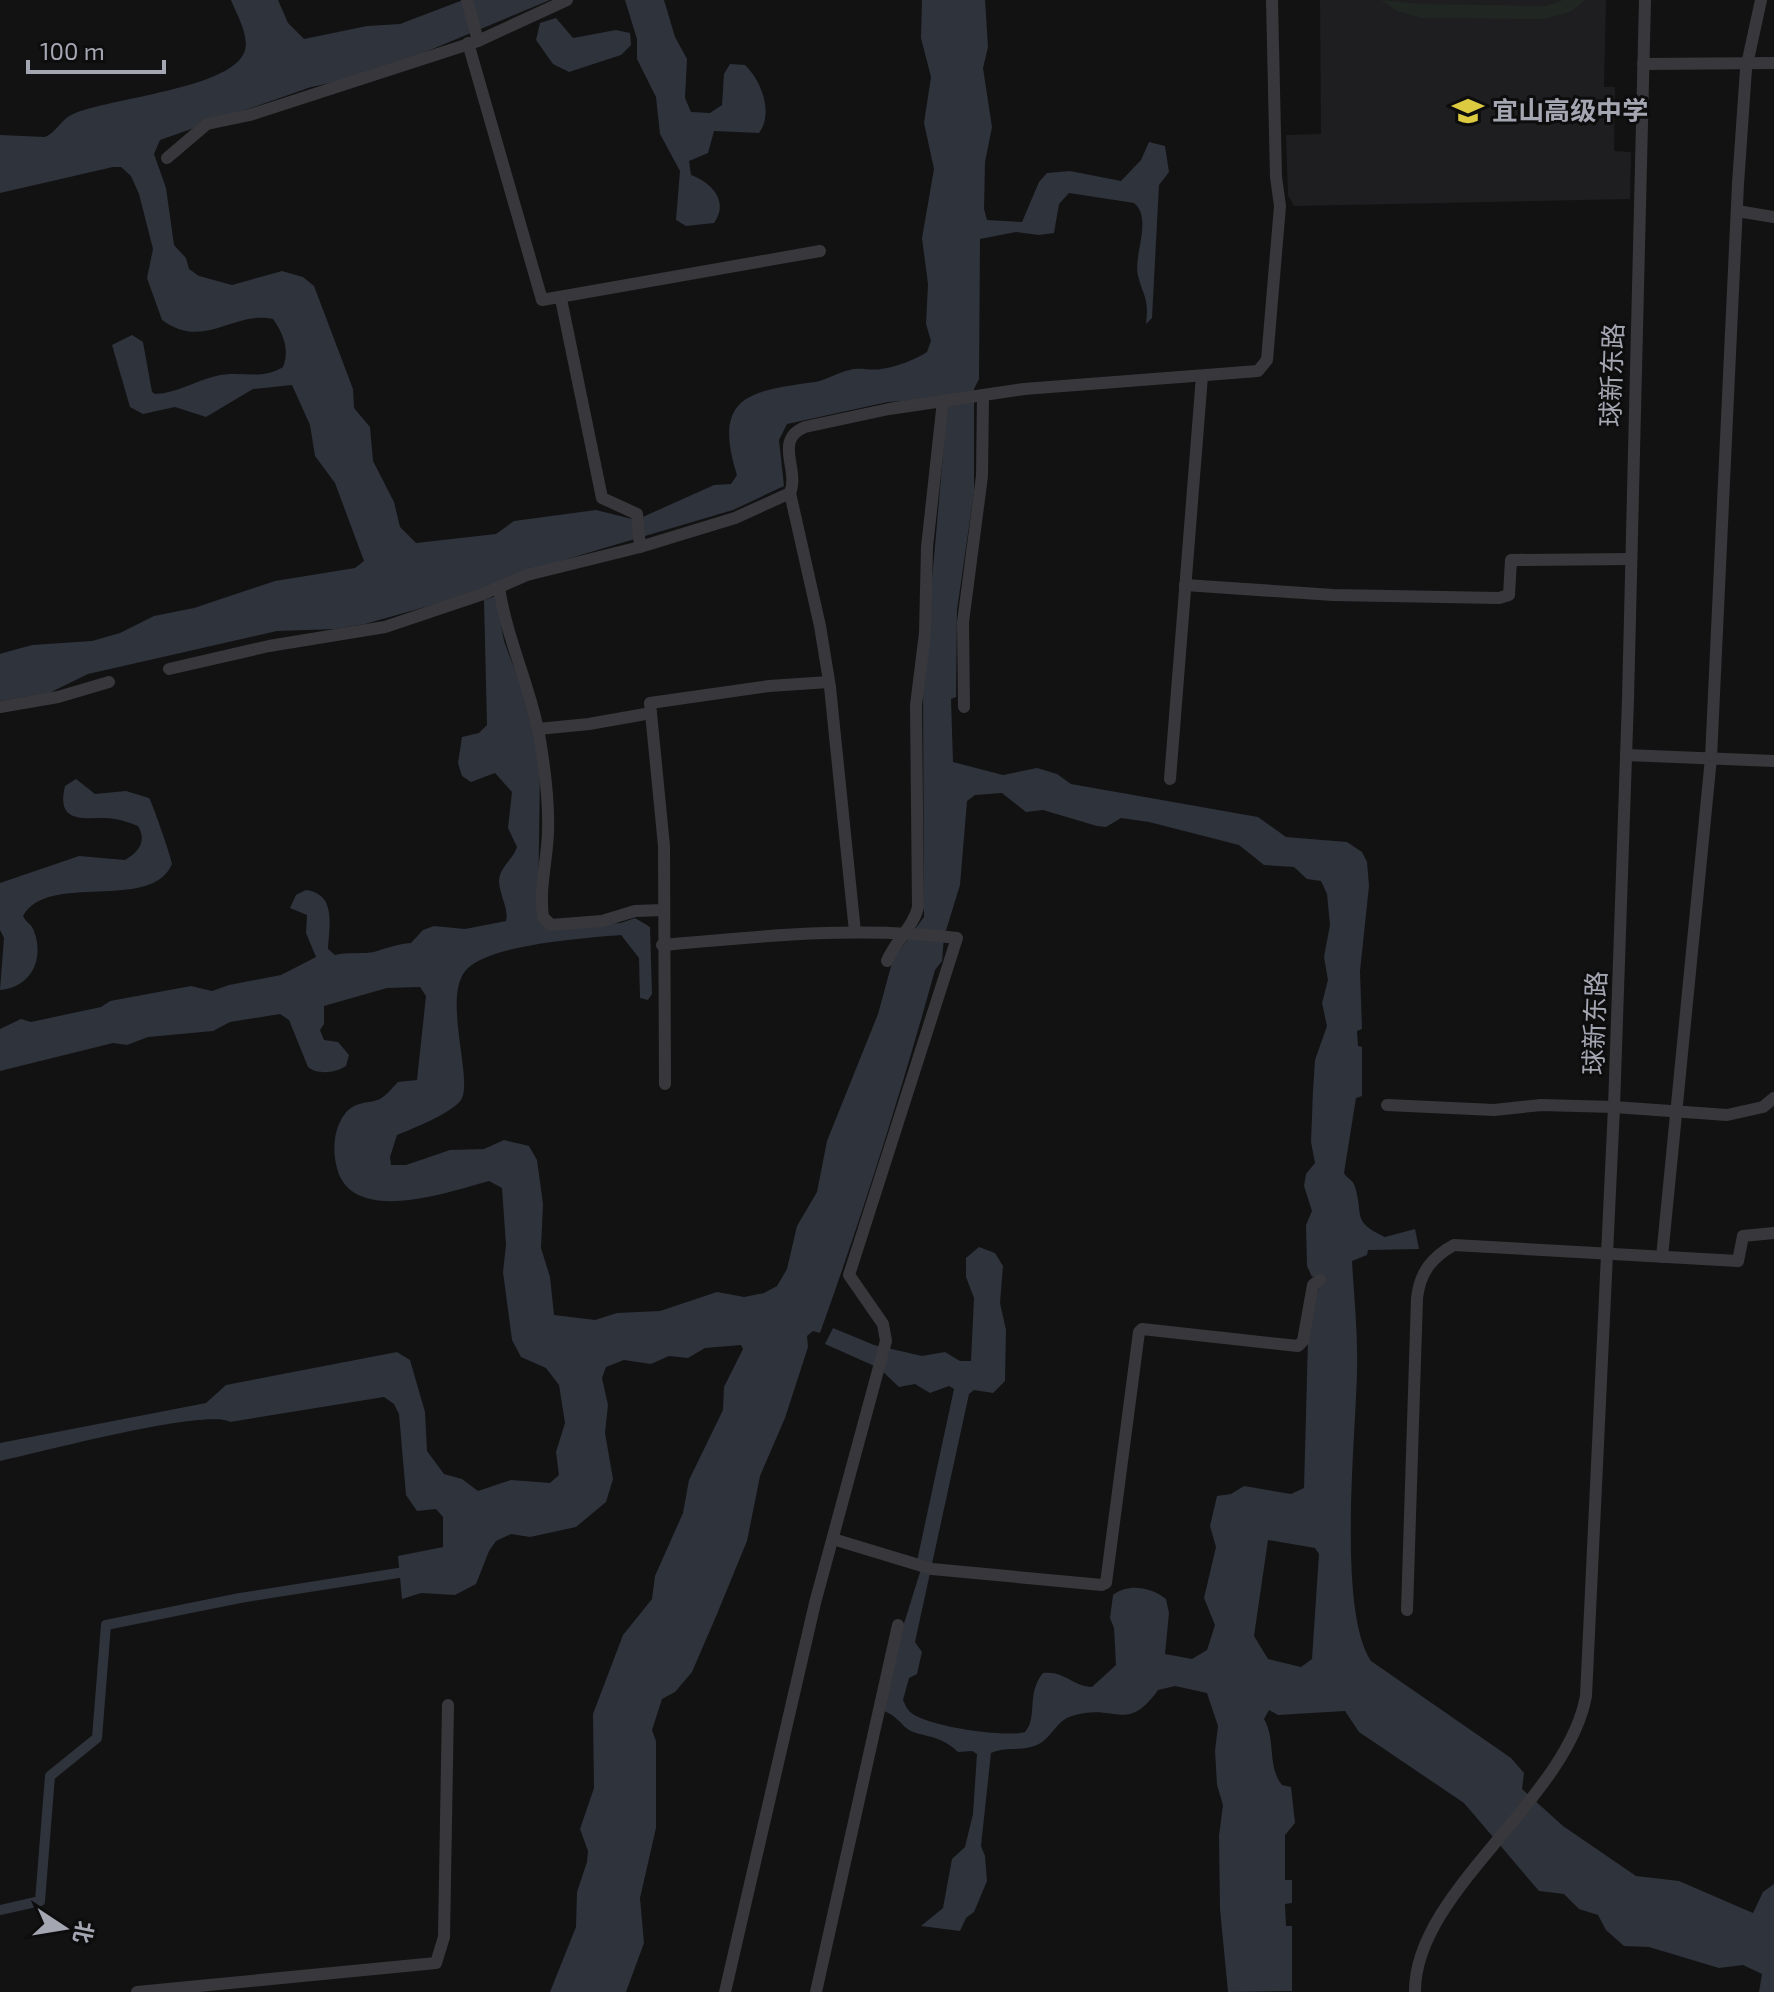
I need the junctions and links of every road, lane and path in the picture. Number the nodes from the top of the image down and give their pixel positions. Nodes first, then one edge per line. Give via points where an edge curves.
1 (467, 0) edge
2 (567, 0) edge
3 (1272, 0) edge
4 (1645, 0) edge
5 (1761, 0) edge
6 (474, 39) junction
7 (1747, 63) junction
8 (1774, 63) edge
9 (1643, 64) junction
10 (167, 158) dead end
11 (1737, 211) junction
12 (1774, 217) edge
13 (820, 251) dead end
14 (561, 299) junction
15 (1202, 376) junction
16 (982, 395) junction
17 (945, 401) junction
18 (790, 493) junction
19 (640, 545) junction
20 (1631, 559) junction
21 (1185, 585) junction
22 (499, 588) junction
23 (169, 669) dead end
24 (109, 682) dead end
25 (829, 682) junction
26 (0, 707) edge
27 (964, 707) dead end
28 (651, 713) junction
29 (538, 729) junction
30 (1626, 755) junction
31 (1711, 758) junction
32 (1774, 761) edge
33 (1170, 779) dead end
34 (663, 910) junction
35 (855, 932) junction
36 (906, 932) junction
37 (662, 945) junction
38 (887, 961) dead end
39 (665, 1084) dead end
40 (1774, 1098) edge
41 (1387, 1105) dead end
42 (1614, 1107) junction
43 (1673, 1113) junction
44 (1774, 1233) edge
45 (1608, 1254) junction
46 (1662, 1257) junction
47 (1320, 1280) dead end
48 (833, 1539) junction
49 (1407, 1610) dead end
50 (898, 1625) dead end
51 (448, 1705) dead end
52 (137, 1992) edge
53 (725, 1992) edge
54 (816, 1992) edge
55 (1415, 1992) edge

1 - 6 street
2 - 6 street
3 - 15 street via 1280,206 1267,360 1254,372
4 - 9 street, 球新东路
5 - 7 street
6 - 10 street via 377,76 207,124
6 - 14 street via 539,297 546,302
7 - 8 street
7 - 9 street
7 - 11 street
9 - 20 street, 球新东路
11 - 12 street
11 - 31 street
13 - 14 street
14 - 19 street via 602,498 637,516
15 - 16 street via 1074,383
15 - 21 street
16 - 17 street
16 - 27 street via 982,476 963,622
17 - 18 street via 798,430 788,444
17 - 36 street via 927,547 916,705 918,907
18 - 19 street via 735,518
18 - 25 street
19 - 22 street via 527,575
20 - 21 street via 1511,560 1509,595 1499,598
20 - 30 street, 球新东路
21 - 33 street
22 - 23 street via 385,627
22 - 29 street
24 - 26 street
25 - 28 street via 650,703
25 - 35 street
28 - 29 street
28 - 34 street via 661,801
29 - 34 street via 548,820 541,890 544,920 551,925 602,921
30 - 31 street
30 - 42 street, 球新东路
31 - 32 street
31 - 43 street
34 - 37 street
35 - 36 street
35 - 37 street
36 - 38 street
36 - 48 street via 957,938 849,1275 883,1324 885,1347
37 - 39 street
40 - 43 street via 1763,1107 1733,1114
41 - 42 street via 1494,1110
42 - 43 street
42 - 45 street, 球新东路
43 - 46 street
44 - 46 street via 1743,1236 1738,1261
45 - 46 street
45 - 49 street via 1454,1245 1427,1267 1417,1298
45 - 55 street, 球新东路 via 1586,1696 1573,1738 1431,1930 1417,1968
47 - 48 street via 1313,1285 1298,1346 1139,1332 1106,1583 932,1569
48 - 53 street
50 - 54 street
51 - 52 street via 444,1937 436,1963

